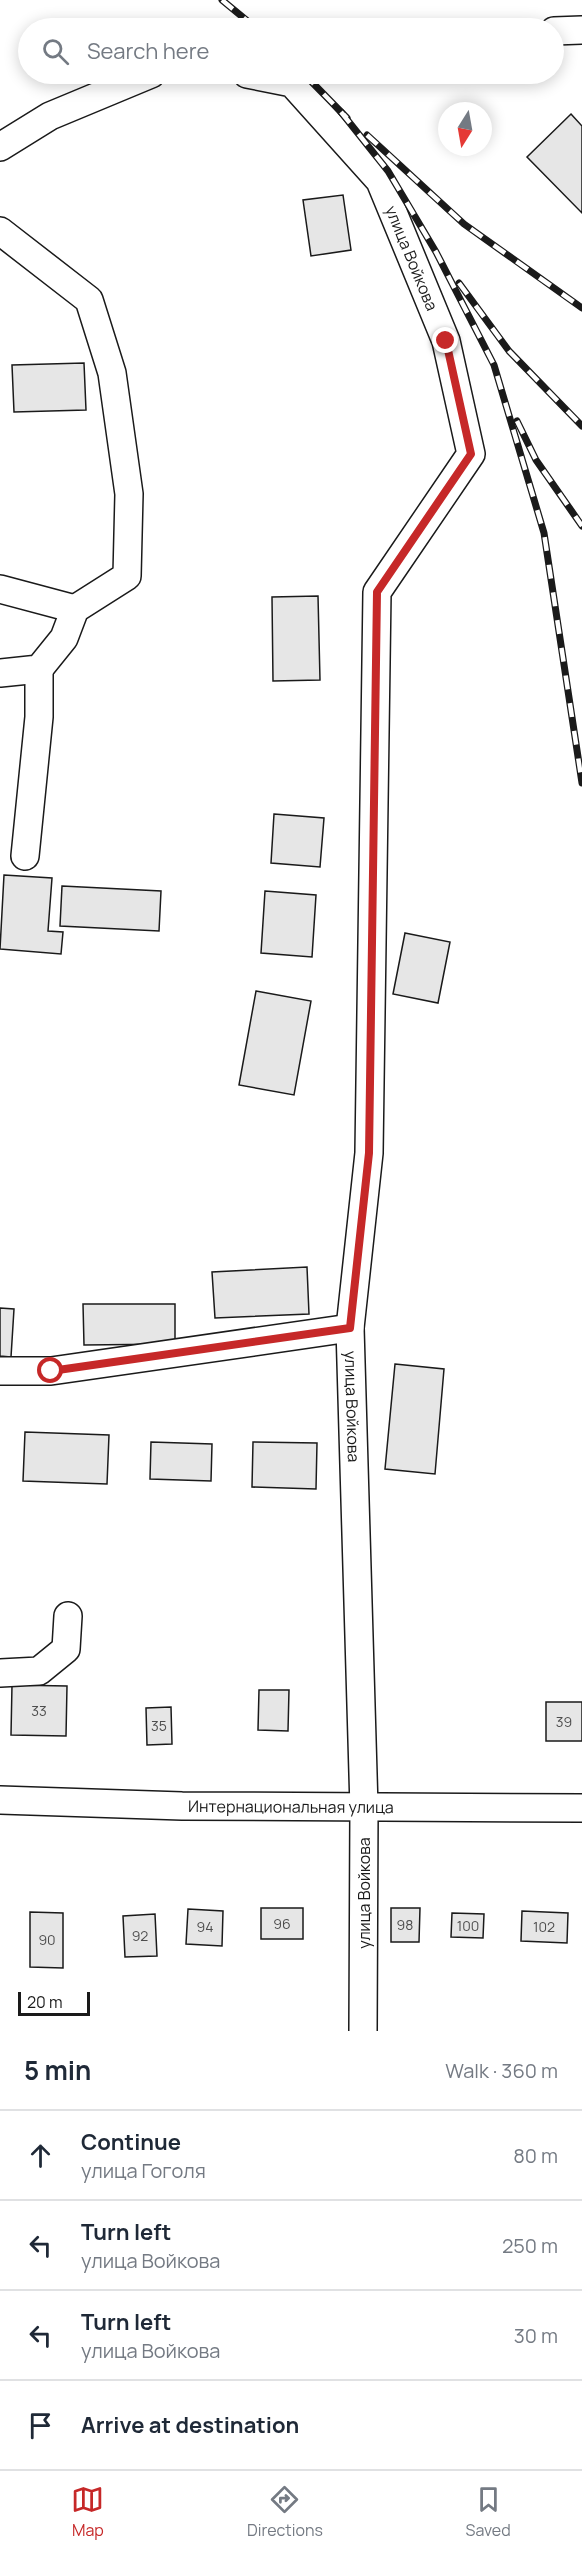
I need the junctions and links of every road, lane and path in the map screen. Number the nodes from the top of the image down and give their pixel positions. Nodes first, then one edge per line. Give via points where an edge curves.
1 (582, 30) edge
2 (564, 31) edge
3 (127, 84) edge
4 (293, 84) edge
5 (0, 147) edge
6 (0, 231) edge
7 (0, 589) edge
8 (75, 609) junction
9 (39, 669) junction
10 (0, 673) edge
11 (25, 856) dead end
12 (350, 1328) junction
13 (0, 1371) edge
14 (68, 1616) dead end
15 (0, 1673) edge
16 (0, 1800) edge
17 (364, 1808) junction
18 (582, 1808) edge
19 (363, 2031) edge

1 - 2 street
3 - 5 street via 50,116
4 - 12 street, улица Войкова via 380,181 446,341 471,454 377,592 369,1153
6 - 8 street via 89,300 112,373 129,494 127,576
7 - 8 street
8 - 9 street via 64,638
9 - 10 street
9 - 11 street via 39,717
12 - 13 street via 51,1371
12 - 17 street, улица Войкова
14 - 15 street via 66,1649 39,1671
16 - 17 street, Интернациональная улица
17 - 18 street, Интернациональная улица
17 - 19 street, улица Войкова

